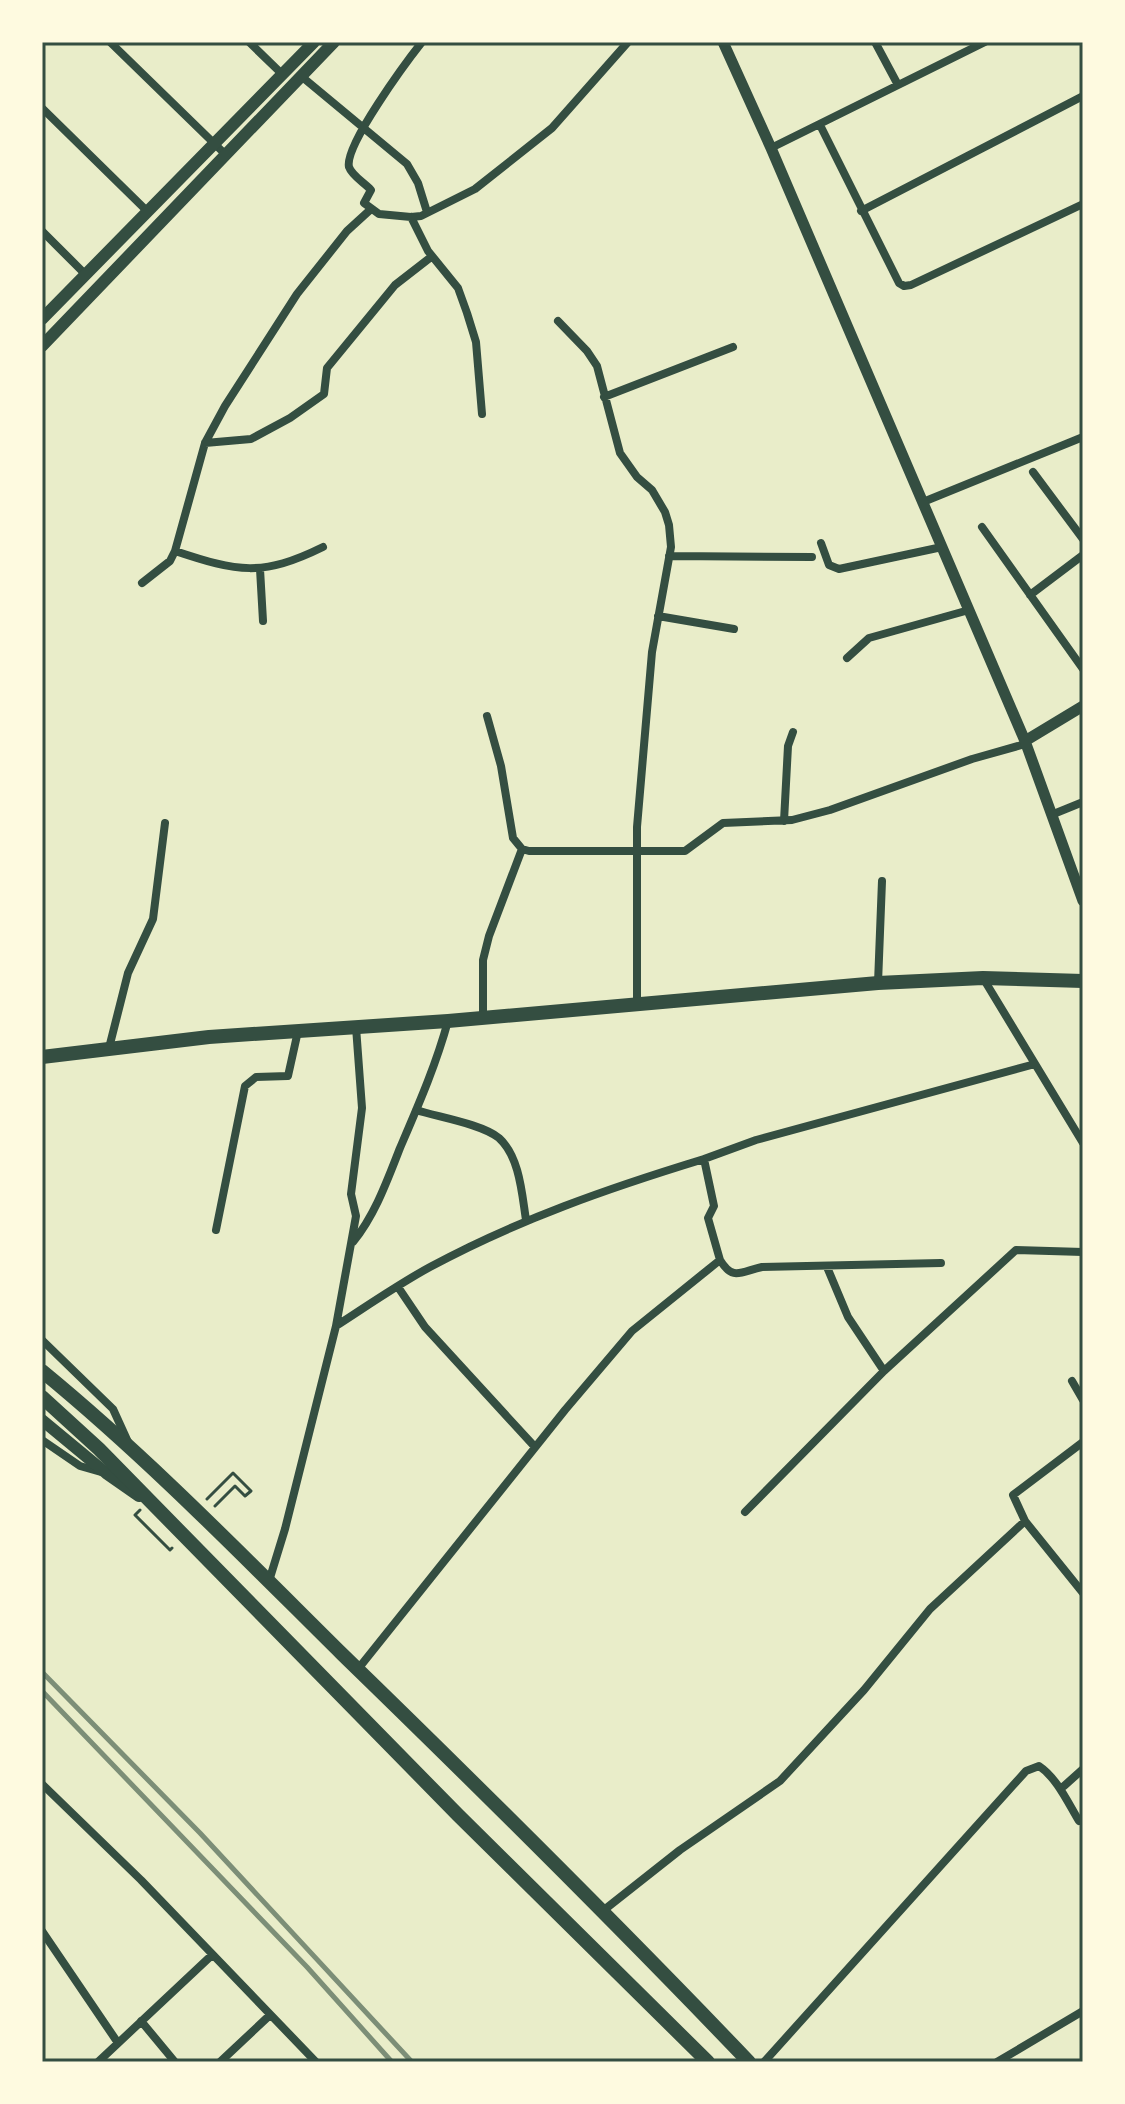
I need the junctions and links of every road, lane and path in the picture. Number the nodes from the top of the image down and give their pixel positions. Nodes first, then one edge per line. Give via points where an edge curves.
1 (110, 42) edge
2 (249, 42) edge
3 (314, 42) edge
4 (334, 42) edge
5 (422, 42) edge
6 (628, 42) edge
7 (723, 42) edge
8 (875, 42) edge
9 (985, 42) edge
10 (282, 74) junction
11 (301, 76) junction
12 (898, 85) junction
13 (1083, 96) edge
14 (42, 108) edge
15 (820, 125) junction
16 (364, 128) junction
17 (215, 142) junction
18 (771, 148) junction
19 (225, 154) junction
20 (1083, 204) edge
21 (370, 210) junction
22 (861, 211) junction
23 (148, 212) junction
24 (427, 212) junction
25 (411, 217) junction
26 (42, 231) edge
27 (431, 257) junction
28 (86, 275) junction
29 (42, 319) edge
30 (558, 321) dead end
31 (42, 346) edge
32 (733, 347) dead end
33 (604, 397) junction
34 (482, 414) dead end
35 (1083, 437) edge
36 (205, 443) junction
37 (1033, 472) dead end
38 (923, 502) junction
39 (982, 527) dead end
40 (1083, 539) edge
41 (821, 543) dead end
42 (323, 547) dead end
43 (942, 547) junction
44 (175, 551) junction
45 (1083, 555) edge
46 (669, 556) junction
47 (812, 557) dead end
48 (260, 569) junction
49 (142, 583) dead end
50 (1030, 595) junction
51 (969, 610) junction
52 (658, 616) junction
53 (263, 621) dead end
54 (734, 629) dead end
55 (847, 658) dead end
56 (1083, 669) edge
57 (1083, 706) edge
58 (487, 716) dead end
59 (793, 732) dead end
60 (1025, 742) junction
61 (1083, 802) edge
62 (1051, 815) junction
63 (784, 821) junction
64 (165, 823) dead end
65 (522, 849) junction
66 (637, 851) junction
67 (882, 881) dead end
68 (1083, 901) edge
69 (983, 978) junction
70 (1083, 981) edge
71 (878, 983) junction
72 (637, 1003) junction
73 (483, 1018) junction
74 (448, 1021) junction
75 (356, 1027) junction
76 (298, 1031) junction
77 (109, 1048) junction
78 (42, 1057) edge
79 (1035, 1064) junction
80 (416, 1110) junction
81 (1083, 1143) edge
82 (704, 1159) junction
83 (526, 1220) junction
84 (216, 1230) dead end
85 (351, 1246) junction
86 (1083, 1252) edge
87 (720, 1260) junction
88 (941, 1263) dead end
89 (827, 1267) junction
90 (398, 1287) junction
91 (336, 1326) junction
92 (42, 1340) edge
93 (42, 1371) edge
94 (884, 1371) junction
95 (1072, 1381) dead end
96 (42, 1397) edge
97 (1083, 1400) edge
98 (42, 1420) edge
99 (42, 1440) edge
100 (1083, 1442) edge
101 (535, 1447) junction
102 (131, 1448) junction
103 (106, 1473) junction
104 (235, 1486) dead end
105 (149, 1501) junction
106 (195, 1510) junction
107 (745, 1512) dead end
108 (135, 1515) dead end
109 (1025, 1521) junction
110 (170, 1550) dead end
111 (269, 1581) junction
112 (1083, 1593) edge
113 (358, 1669) junction
114 (1083, 1769) edge
115 (42, 1784) edge
116 (1064, 1786) dead end
117 (1079, 1821) dead end
118 (604, 1910) junction
119 (42, 1931) edge
120 (212, 1955) junction
121 (1083, 2011) edge
122 (270, 2015) junction
123 (141, 2021) junction
124 (118, 2043) junction
125 (98, 2062) edge
126 (175, 2062) edge
127 (220, 2062) edge
128 (316, 2062) edge
129 (708, 2062) edge
130 (749, 2062) edge
131 (764, 2062) edge
132 (997, 2062) edge

1 - 17 street
2 - 10 street
3 - 10 main road
4 - 11 main road
5 - 16 street
6 - 24 street via 552,128 475,189
7 - 18 street
8 - 12 street
9 - 12 street
10 - 17 main road
11 - 16 street
11 - 19 main road
12 - 15 street
13 - 22 street
14 - 23 street
15 - 18 street
15 - 22 street
16 - 21 street via 349,166 371,190 364,203
16 - 24 street via 407,164
17 - 19 street
17 - 23 main road
18 - 38 street
19 - 31 main road
20 - 22 street via 904,286
21 - 25 street
21 - 36 street via 297,294
23 - 28 main road
24 - 25 street
25 - 27 street
26 - 28 street
27 - 34 street via 451,277 467,313 476,342
27 - 36 street via 395,285 327,368 324,394 251,439
28 - 29 main road
30 - 33 street via 597,366
32 - 33 street
33 - 46 street via 620,453 665,512
35 - 38 street
36 - 44 street
37 - 40 street
38 - 43 street
39 - 50 street
41 - 43 street via 829,565 839,569
42 - 48 street via 291,563
43 - 51 street
44 - 48 street via 221,566
44 - 49 street
45 - 50 street
46 - 47 street
46 - 52 street
48 - 53 street
50 - 56 street
51 - 55 street via 869,638
51 - 60 street
52 - 54 street
52 - 66 street
57 - 60 street
58 - 65 street via 513,838
59 - 63 street
60 - 62 street
60 - 63 street
61 - 62 street
62 - 68 street
63 - 66 street via 723,823 685,851
64 - 77 street via 153,919 128,973
65 - 66 street
65 - 73 street via 483,960
66 - 72 street
67 - 71 street
69 - 70 main road
69 - 71 main road
69 - 79 street
71 - 72 main road
72 - 73 main road
73 - 74 main road
74 - 75 main road
74 - 80 street
75 - 76 main road
75 - 85 street via 362,1108 351,1194 356,1216
76 - 77 main road
76 - 84 street via 288,1076 256,1077 245,1086
77 - 78 main road
79 - 81 street
79 - 82 street
80 - 83 street via 499,1138 517,1173
80 - 85 street via 367,1226
82 - 83 street
82 - 87 street via 714,1206 708,1218
83 - 90 street
85 - 91 street
86 - 94 street via 1016,1250
87 - 89 street via 733,1274 762,1267
87 - 101 street via 632,1331
88 - 89 street
89 - 94 street via 848,1317
90 - 91 street
90 - 101 street via 425,1327
91 - 111 street
92 - 102 street via 113,1409
93 - 102 main road
94 - 107 street
95 - 97 street
96 - 105 main road
98 - 103 main road
99 - 103 street via 80,1466
100 - 109 street via 1013,1495
101 - 113 street
102 - 106 main road
103 - 105 main road
104 - 106 path via 245,1496 251,1491 233,1473
105 - 129 main road
106 - 111 main road
108 - 110 path
109 - 112 street
109 - 118 street via 930,1609 780,1781
111 - 113 main road
113 - 118 main road
114 - 116 street
115 - 120 street
117 - 131 street via 1043,1768 1026,1771
118 - 130 main road
119 - 124 street
120 - 122 street
120 - 123 street
121 - 132 street
122 - 127 street
122 - 128 street
123 - 124 street
123 - 126 street
124 - 125 street

